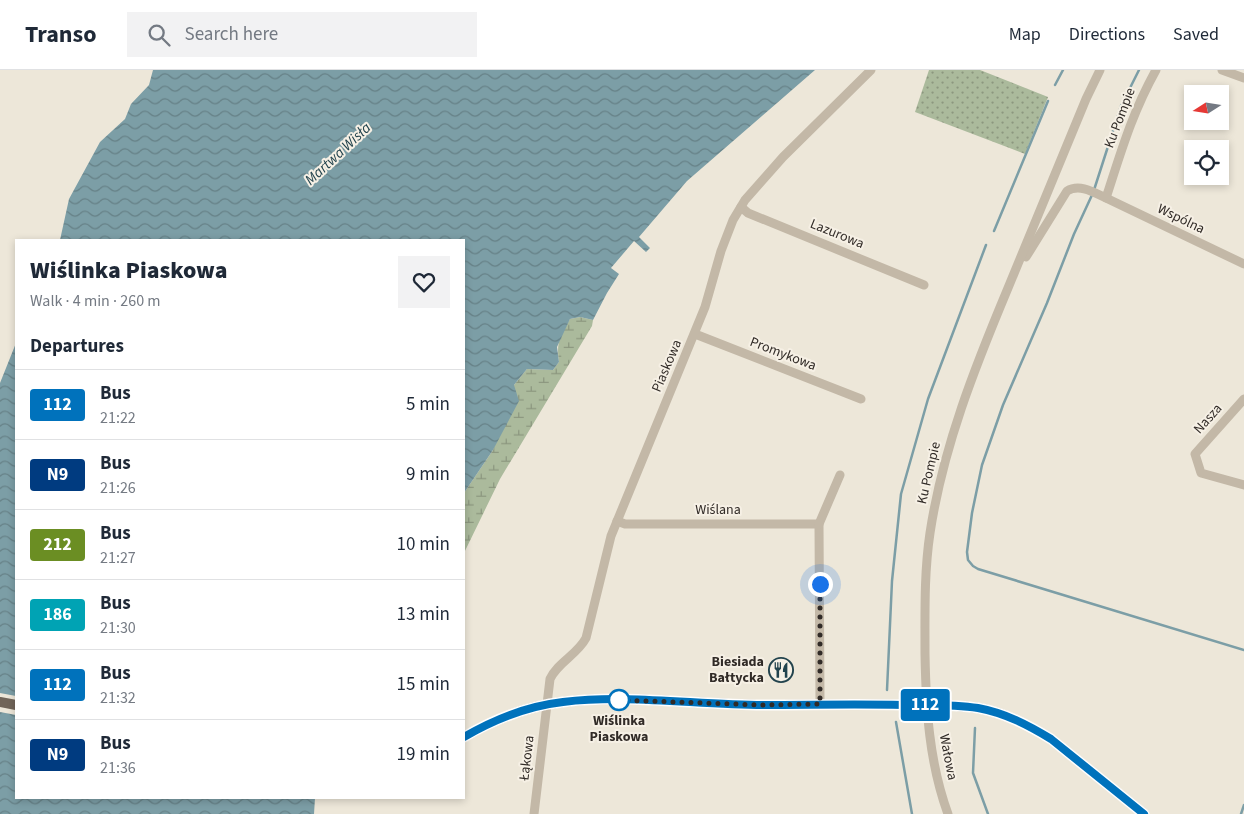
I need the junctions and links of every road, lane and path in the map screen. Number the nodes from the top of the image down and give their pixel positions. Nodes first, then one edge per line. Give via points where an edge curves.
1 (871, 70) edge
2 (1100, 70) edge
3 (1156, 70) edge
4 (1222, 70) edge
5 (1244, 78) edge
6 (1104, 197) junction
7 (741, 207) junction
8 (1020, 260) junction
9 (1244, 264) edge
10 (924, 285) dead end
11 (695, 334) junction
12 (860, 399) dead end
13 (1244, 399) edge
14 (840, 475) dead end
15 (1244, 485) edge
16 (617, 522) junction
17 (819, 524) junction
18 (0, 702) edge
19 (546, 704) junction
20 (820, 704) junction
21 (15, 705) edge
22 (926, 705) junction
23 (465, 736) edge
24 (534, 814) edge
25 (948, 814) edge
26 (1144, 814) edge

1 - 7 street, Piaskowa via 783,157
2 - 8 street, Ku Pompie
3 - 6 street, Ku Pompie via 1129,126
4 - 5 street
6 - 8 street, Ku Pompie via 1084,189 1067,191 1024,260
6 - 9 street, Wspólna
7 - 10 street, Lazurowa via 748,213
7 - 11 street, Piaskowa via 723,244
8 - 22 street, Ku Pompie via 959,416 938,492 926,573
11 - 12 street, Promykowa
11 - 16 street, Piaskowa
13 - 15 street, Nasza via 1195,454 1201,473
14 - 17 street
16 - 17 street, Wiślana
16 - 19 street, Piaskowa via 608,543 586,638 553,673
17 - 20 street
18 - 21 main road
19 - 20 main road via 589,700
19 - 23 main road via 497,719
19 - 24 street, Łąkowa
20 - 22 main road
22 - 25 street, Wałowa via 933,760
22 - 26 main road via 980,708 1020,721 1051,739

